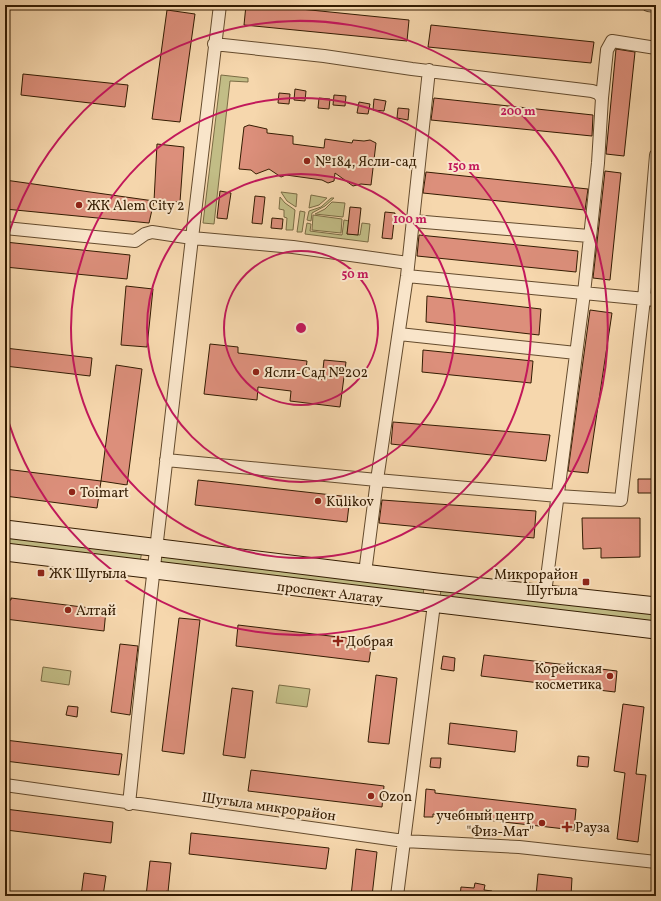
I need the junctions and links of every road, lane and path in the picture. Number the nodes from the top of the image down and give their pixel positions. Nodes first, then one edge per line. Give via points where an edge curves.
1 (220, 5) edge
2 (648, 5) edge
3 (656, 6) edge
4 (214, 44) junction
5 (656, 48) edge
6 (429, 70) junction
7 (602, 98) junction
8 (656, 155) edge
9 (413, 221) junction
10 (5, 228) edge
11 (589, 236) junction
12 (192, 238) junction
13 (408, 263) junction
14 (407, 276) junction
15 (584, 293) junction
16 (650, 300) edge
17 (399, 334) junction
18 (576, 353) junction
19 (166, 460) junction
20 (377, 480) junction
21 (558, 496) junction
22 (5, 529) edge
23 (156, 547) junction
24 (5, 552) edge
25 (153, 570) junction
26 (365, 573) junction
27 (437, 582) junction
28 (545, 593) junction
29 (434, 604) junction
30 (656, 606) edge
31 (656, 630) edge
32 (5, 785) edge
33 (129, 804) junction
34 (404, 841) junction
35 (656, 862) edge
36 (397, 896) edge

1 - 4 street
2 - 3 street
4 - 6 street
4 - 12 street
5 - 7 street via 612,41 607,50
6 - 7 street via 592,91
6 - 9 street
7 - 11 street via 598,163
8 - 16 street
9 - 11 street
9 - 13 street
10 - 12 street via 135,241 152,232
11 - 15 street
12 - 13 street via 293,247
12 - 19 street
13 - 14 street
14 - 15 street
14 - 17 street
15 - 16 street
15 - 18 street
16 - 21 street via 621,500
17 - 18 street
17 - 20 street
18 - 21 street
19 - 20 street
19 - 23 street
20 - 21 street
20 - 26 street
21 - 28 street
22 - 23 main road, проспект Алатау
23 - 25 street
23 - 26 main road, проспект Алатау
24 - 25 main road, проспект Алатау
25 - 29 main road, проспект Алатау
25 - 33 street
26 - 27 main road, проспект Алатау
27 - 28 main road, проспект Алатау
27 - 29 main road
28 - 30 main road, проспект Алатау
29 - 31 main road, проспект Алатау
29 - 34 street
32 - 33 street, Шугыла микрорайон
33 - 34 street, Шугыла микрорайон
34 - 35 street, Шугыла микрорайон via 519,847
34 - 36 street

